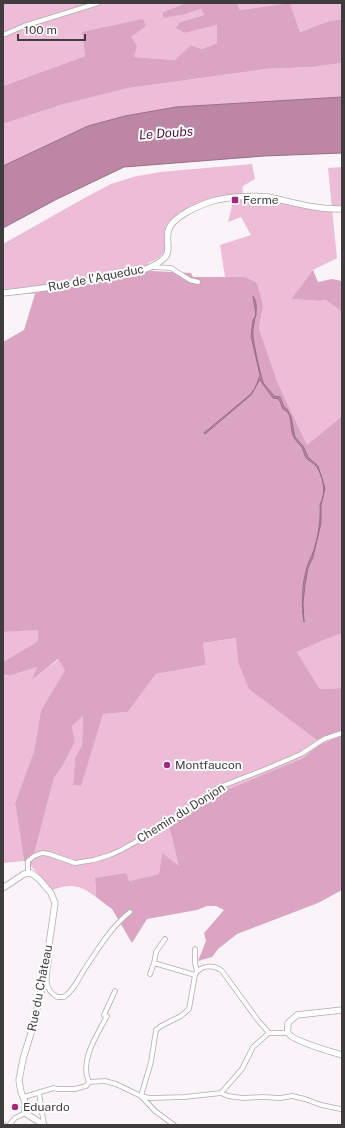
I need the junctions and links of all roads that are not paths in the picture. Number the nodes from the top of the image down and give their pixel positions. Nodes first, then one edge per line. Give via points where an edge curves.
1 (98, 3) edge
2 (3, 35) edge
3 (342, 209) edge
4 (150, 267) junction
5 (198, 282) dead end
6 (3, 293) edge
7 (342, 733) edge
8 (28, 873) junction
9 (3, 888) edge
10 (130, 912) dead end
11 (165, 939) dead end
12 (48, 949) junction
13 (195, 949) dead end
14 (154, 963) junction
15 (196, 973) junction
16 (150, 974) dead end
17 (115, 991) dead end
18 (342, 1010) edge
19 (269, 1033) junction
20 (288, 1033) junction
21 (342, 1055) edge
22 (89, 1082) junction
23 (39, 1093) junction
24 (221, 1093) junction
25 (141, 1096) junction
26 (24, 1097) junction
27 (341, 1109) dead end
28 (25, 1113) junction
29 (8, 1125) edge
30 (44, 1125) edge
31 (174, 1125) edge

1 - 2 street
3 - 4 street, Rue de l'Aqueduc via 314,208 266,197 214,201 186,212 175,220 168,232 167,254 163,260
4 - 5 street via 171,268
4 - 6 street, Rue de l'Aqueduc via 73,285
7 - 8 street, Chemin du Donjon via 324,739 302,754 217,788 183,813 121,850 94,860 75,863 42,853 28,861
8 - 9 street
8 - 12 street, Rue du Château via 39,879 51,893 55,903
10 - 12 street via 119,920 68,995 64,997 57,997 48,990
11 - 14 street via 156,952
12 - 26 street, Rue du Château via 41,994 19,1080
13 - 15 street
14 - 15 street
14 - 16 street
15 - 19 street via 205,966 219,968
15 - 25 street via 189,1009 156,1030 151,1062
17 - 22 street via 104,1015 106,1016 88,1051 86,1076
18 - 20 street via 297,1016 288,1023
19 - 20 street
19 - 24 street via 253,1047 242,1069
20 - 21 street via 303,1042
22 - 23 street via 86,1086 75,1089 54,1088
22 - 25 street via 105,1081
23 - 26 street
23 - 30 street
24 - 25 street via 185,1097
24 - 27 street via 243,1098 292,1096
25 - 31 street via 155,1111
26 - 28 street, Rue du Château
28 - 29 street
28 - 30 street

